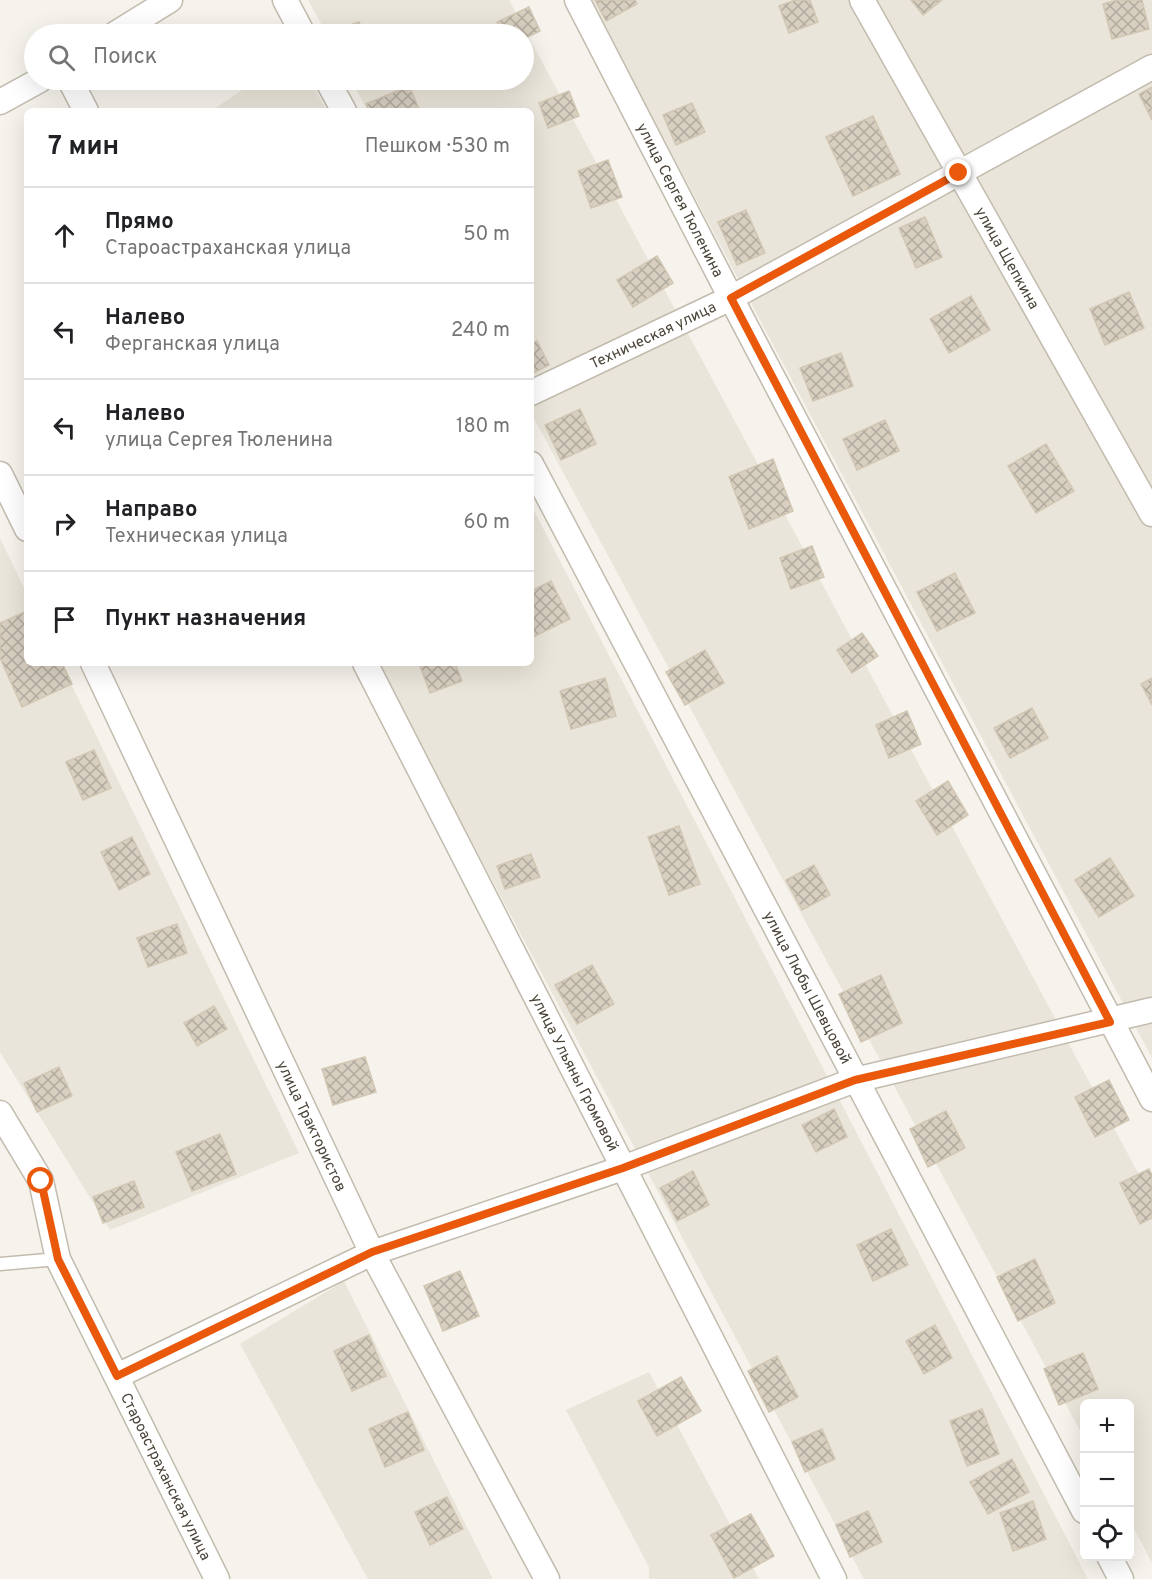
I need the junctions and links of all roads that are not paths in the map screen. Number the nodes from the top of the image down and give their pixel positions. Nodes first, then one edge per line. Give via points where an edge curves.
1 (170, 0) edge
2 (285, 0) edge
3 (577, 0) edge
4 (862, 0) edge
5 (131, 24) edge
6 (298, 24) edge
7 (1152, 67) edge
8 (24, 89) edge
9 (75, 90) edge
10 (332, 90) edge
11 (0, 102) edge
12 (84, 108) edge
13 (342, 108) edge
14 (959, 173) junction
15 (731, 298) junction
16 (534, 392) edge
17 (534, 470) edge
18 (0, 474) edge
19 (1152, 514) edge
20 (24, 523) edge
21 (94, 666) edge
22 (367, 666) edge
23 (1152, 1010) edge
24 (1110, 1022) junction
25 (855, 1080) junction
26 (1152, 1099) edge
27 (0, 1113) edge
28 (623, 1168) junction
29 (372, 1252) junction
30 (58, 1259) junction
31 (0, 1264) edge
32 (117, 1376) junction
33 (1082, 1507) edge
34 (1111, 1561) edge
35 (217, 1579) edge
36 (547, 1579) edge
37 (834, 1579) edge
38 (1121, 1579) edge

1 - 5 street
2 - 6 street
3 - 15 street, улица Сергея Тюленина
4 - 14 street, улица Щепкина
7 - 14 street, Техническая улица
8 - 11 street
9 - 12 street
10 - 13 street
14 - 15 street, Техническая улица
14 - 19 street, улица Щепкина
15 - 16 street, Техническая улица
15 - 24 street, улица Сергея Тюленина
17 - 25 street, улица Любы Шевцовой
18 - 20 street
21 - 29 street, улица Трактористов
22 - 28 street, улица Ульяны Громовой
23 - 24 street
24 - 25 street
24 - 26 street, улица Сергея Тюленина
25 - 28 street
25 - 33 street, улица Любы Шевцовой
27 - 30 street, Староастраханская улица via 41,1181
28 - 29 street
28 - 37 street, улица Ульяны Громовой
29 - 32 street
29 - 36 street, улица Трактористов
30 - 31 lane
30 - 32 street, Староастраханская улица
32 - 35 street, Староастраханская улица
34 - 38 street

